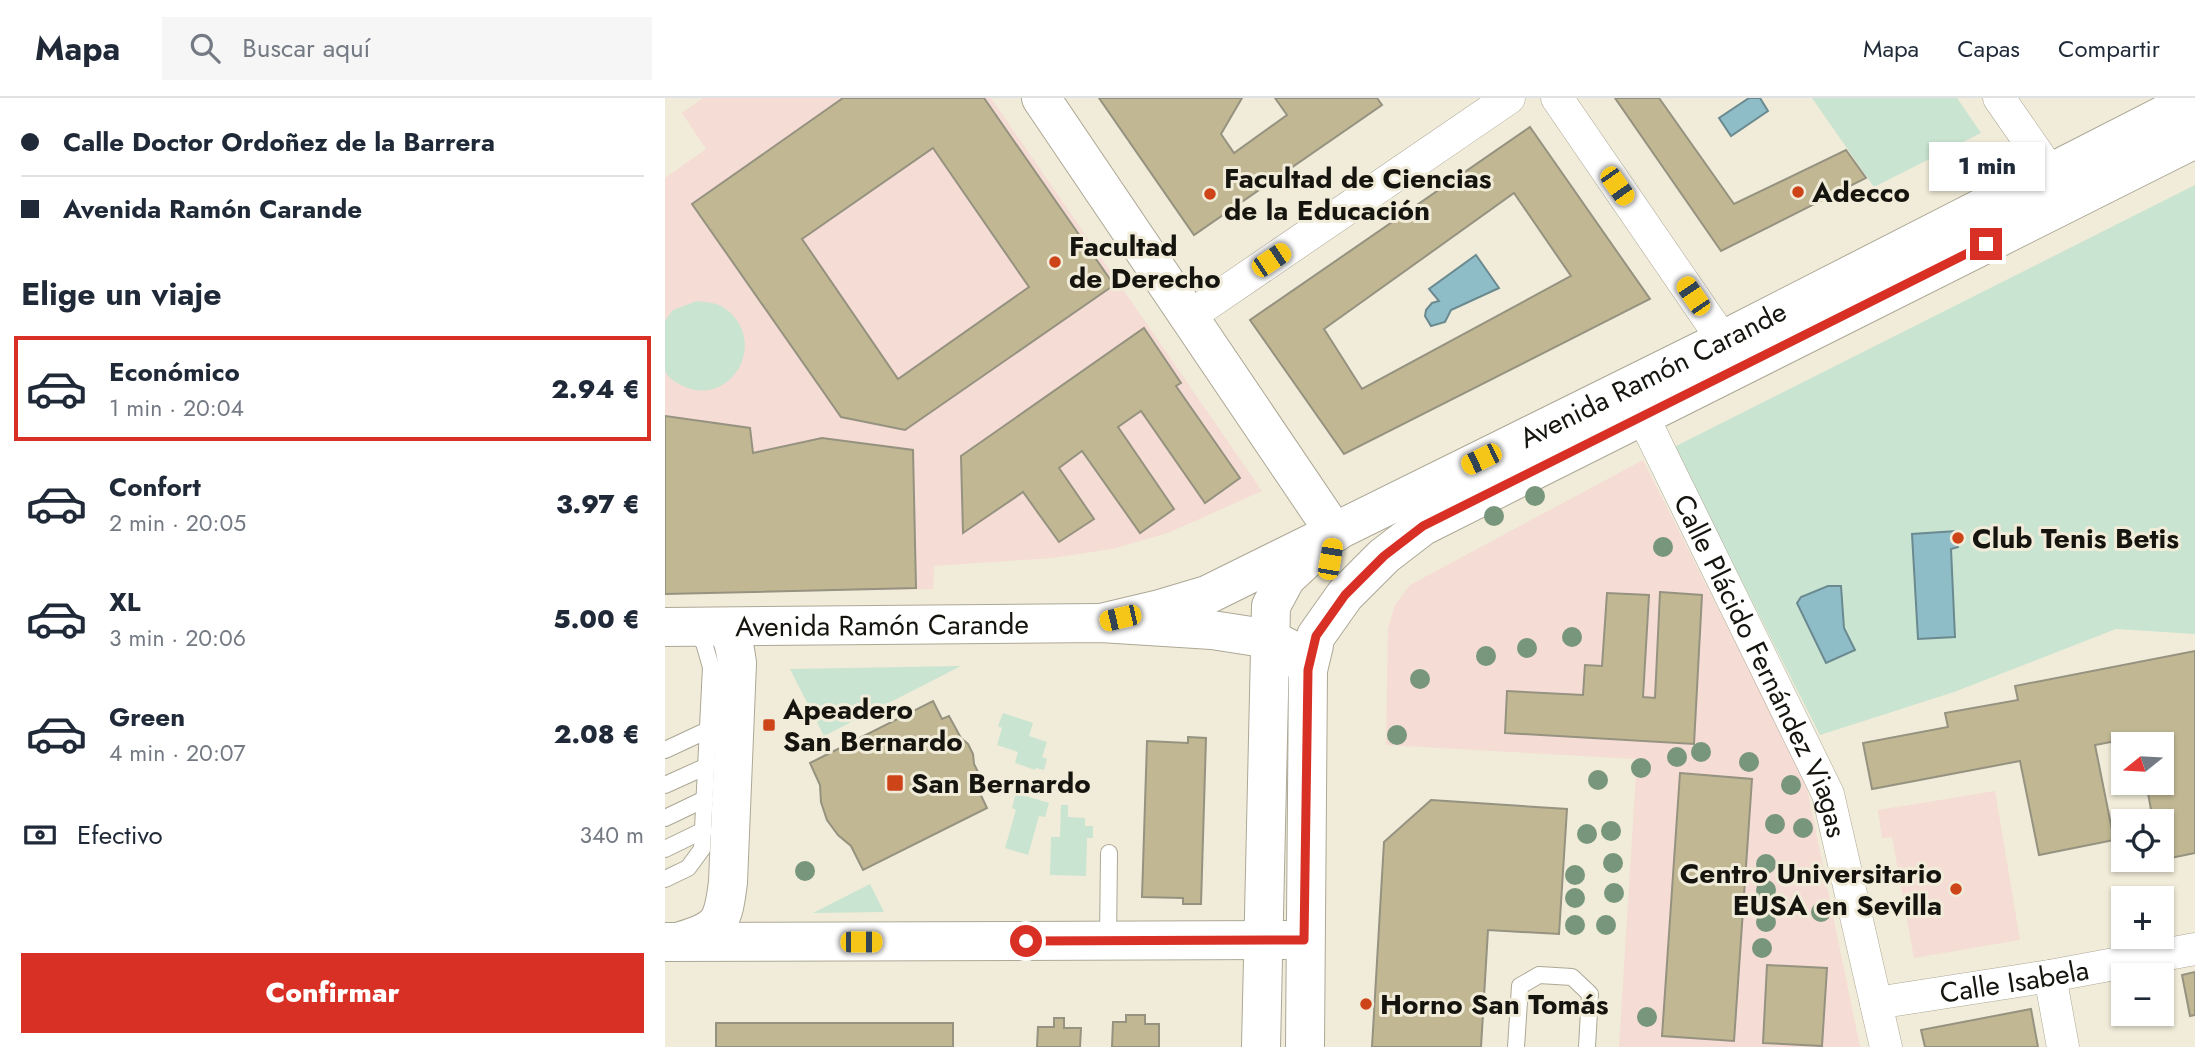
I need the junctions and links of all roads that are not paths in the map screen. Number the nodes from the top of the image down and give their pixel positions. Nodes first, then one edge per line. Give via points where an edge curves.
1 (1041, 98) edge
2 (1509, 98) edge
3 (1557, 98) edge
4 (1999, 98) edge
5 (2195, 99) edge
6 (2195, 139) edge
7 (2050, 173) junction
8 (1190, 316) junction
9 (1723, 340) junction
10 (1643, 417) junction
11 (1335, 533) junction
12 (1101, 623) junction
13 (692, 626) edge
14 (1270, 639) junction
15 (1312, 653) junction
16 (709, 730) junction
17 (665, 750) edge
18 (706, 766) junction
19 (665, 785) edge
20 (705, 799) junction
21 (665, 818) edge
22 (703, 830) junction
23 (665, 849) edge
24 (1109, 853) dead end
25 (665, 879) edge
26 (1108, 940) junction
27 (1264, 940) junction
28 (1304, 940) junction
29 (672, 942) edge
30 (2195, 949) edge
31 (2050, 976) junction
32 (1876, 1003) junction
33 (1261, 1047) edge
34 (1304, 1047) edge
35 (1516, 1047) edge
36 (1587, 1047) edge
37 (1886, 1047) edge
38 (2063, 1047) edge

1 - 8 main road
2 - 8 street
3 - 9 street
4 - 7 street
5 - 7 main road, Avenida Ramón Carande
6 - 10 main road, Avenida Ramón Carande
7 - 9 main road, Avenida Ramón Carande
8 - 11 main road
9 - 11 main road, Avenida Ramón Carande
10 - 15 main road, Avenida Ramón Carande via 1423,526 1345,595
10 - 32 street, Calle Plácido Fernández Viagas via 1828,794
11 - 12 main road, Avenida Ramón Carande via 1207,595
11 - 14 main road via 1286,578 1271,606
11 - 15 main road
12 - 13 main road, Avenida Ramón Carande
12 - 14 main road, Avenida Ramón Carande via 1213,630
13 - 16 lane via 704,643 711,667
13 - 29 main road via 733,642 737,663 728,882 724,912 712,928
14 - 15 main road
14 - 27 main road
15 - 28 main road
16 - 17 lane
16 - 18 lane
18 - 19 lane
18 - 20 lane
20 - 21 lane
20 - 22 lane
22 - 23 lane
22 - 25 lane via 702,849 688,868
24 - 26 lane
26 - 27 main road
26 - 29 main road
27 - 28 main road
27 - 33 main road
28 - 34 main road
30 - 31 street, Calle Isabela
31 - 32 street, Calle Isabela
31 - 38 street
32 - 37 street, Calle Plácido Fernández Viagas
35 - 36 lane via 1520,986 1539,975 1572,977 1590,994

